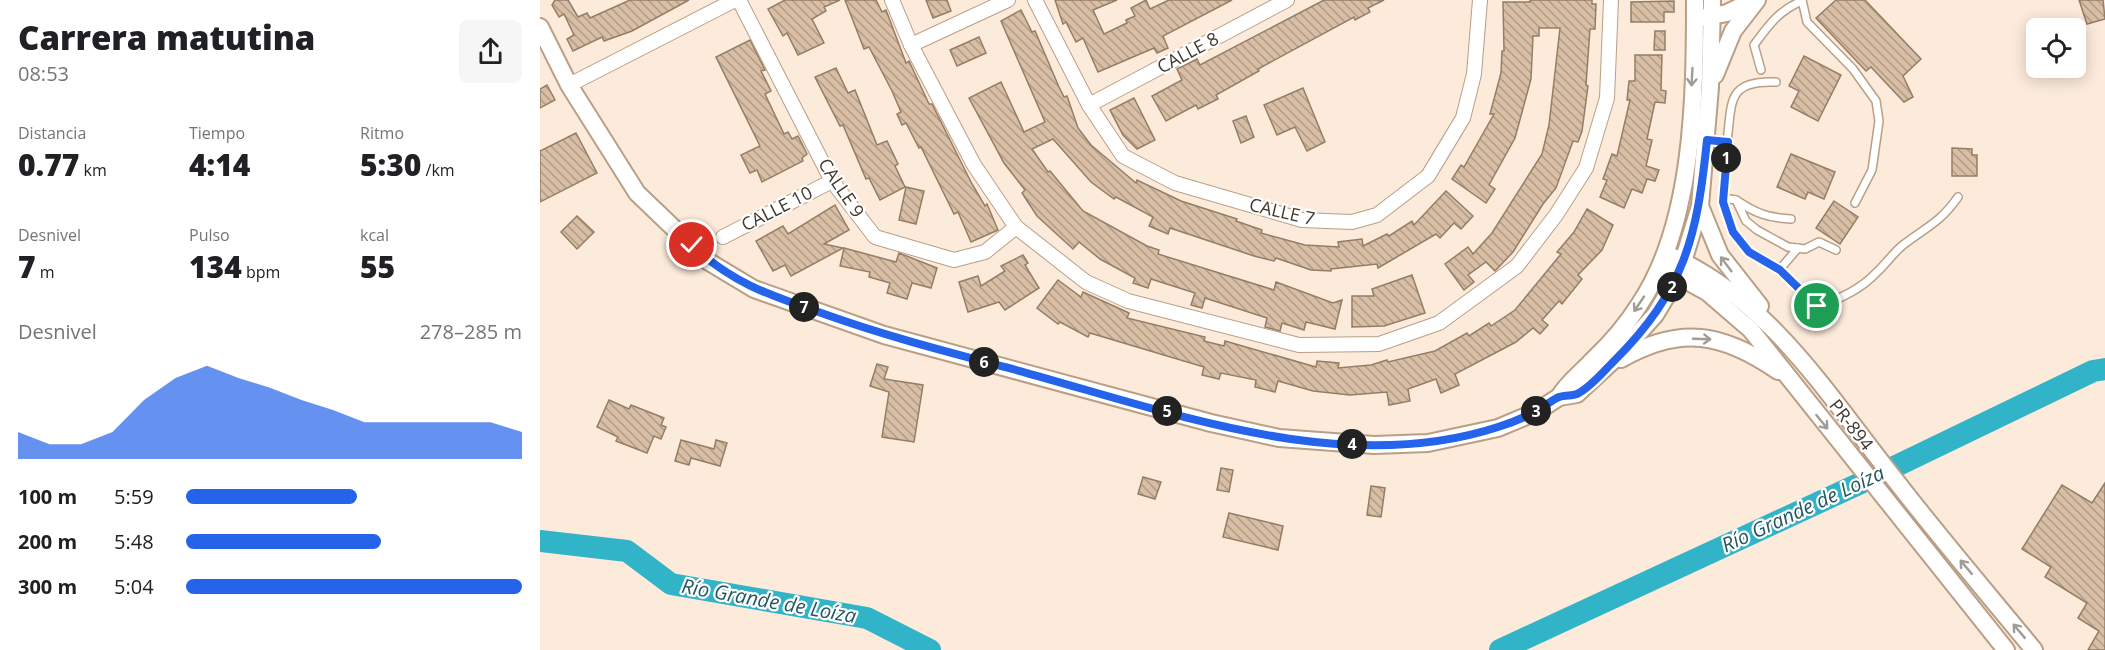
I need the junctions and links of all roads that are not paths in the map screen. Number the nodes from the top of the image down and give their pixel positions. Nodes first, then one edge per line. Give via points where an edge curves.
1 (737, 0) edge
2 (892, 0) edge
3 (1008, 0) edge
4 (1035, 0) edge
5 (1287, 0) edge
6 (1480, 0) edge
7 (1611, 0) edge
8 (1695, 0) edge
9 (1756, 0) edge
10 (1802, 1) edge
11 (1706, 12) edge
12 (540, 27) edge
13 (911, 45) junction
14 (1761, 70) dead end
15 (1776, 82) dead end
16 (569, 85) junction
17 (1710, 87) junction
18 (1089, 105) junction
19 (1707, 140) junction
20 (1728, 142) junction
21 (832, 181) junction
22 (1958, 197) dead end
23 (1724, 198) junction
24 (1736, 200) junction
25 (1856, 204) dead end
26 (1700, 206) junction
27 (1791, 219) dead end
28 (1016, 227) junction
29 (723, 237) dead end
30 (1798, 248) junction
31 (1836, 250) dead end
32 (1664, 261) junction
33 (1681, 268) junction
34 (1780, 270) junction
35 (1773, 327) junction
36 (1607, 368) junction
37 (1786, 377) junction
38 (1559, 397) junction
39 (2006, 650) edge
40 (2034, 650) edge

1 - 16 street
1 - 21 street, CALLE 9
2 - 13 street
3 - 13 street
4 - 18 street, CALLE 7
5 - 18 street, CALLE 8
6 - 18 street, CALLE 7 via 1474,74 1464,118 1428,176 1377,215 1352,222 1302,220 1175,183 1123,156
7 - 28 street via 1607,98 1586,168 1517,266 1439,323 1379,344 1299,345 1128,301 1086,282
8 - 11 street
9 - 11 street via 1744,6
9 - 17 street via 1733,31
10 - 14 lane via 1776,16 1754,45
10 - 25 lane via 1807,22 1853,69 1876,101 1879,121 1872,170
11 - 17 street
11 -> 32 street via 1680,203
12 - 16 street
13 - 28 street via 974,165
15 - 20 lane via 1755,81 1738,89
16 - 38 street via 637,193 709,262 753,290 884,335 1279,438 1374,446 1428,443 1498,428
17 - 19 street
19 - 20 lane
19 - 26 street
20 - 23 lane
21 - 28 street, CALLE 9 via 875,237 954,260 985,252
21 - 29 street, CALLE 10
22 - 34 lane via 1940,220 1900,248 1875,275 1829,302 1817,306
23 - 24 lane
23 - 34 lane via 1733,232 1749,252
24 - 27 lane via 1755,213
24 - 30 lane via 1746,221 1757,230 1788,247
26 - 33 street
35 -> 26 street via 1720,255
30 - 31 lane via 1819,242
30 - 34 lane
32 - 33 street, PR-894 / PR-894
32 -> 38 street via 1616,337 1568,382
33 - 35 street, PR-894 / PR-894 via 1724,285
33 - 36 street via 1655,315
33 - 37 street, PR-894 / PR-894 via 1744,324
40 -> 35 street, PR-894 / PR-894
36 -> 37 street via 1648,346 1702,338 1736,345
36 - 38 street via 1577,394
37 -> 39 street, PR-894 / PR-894

